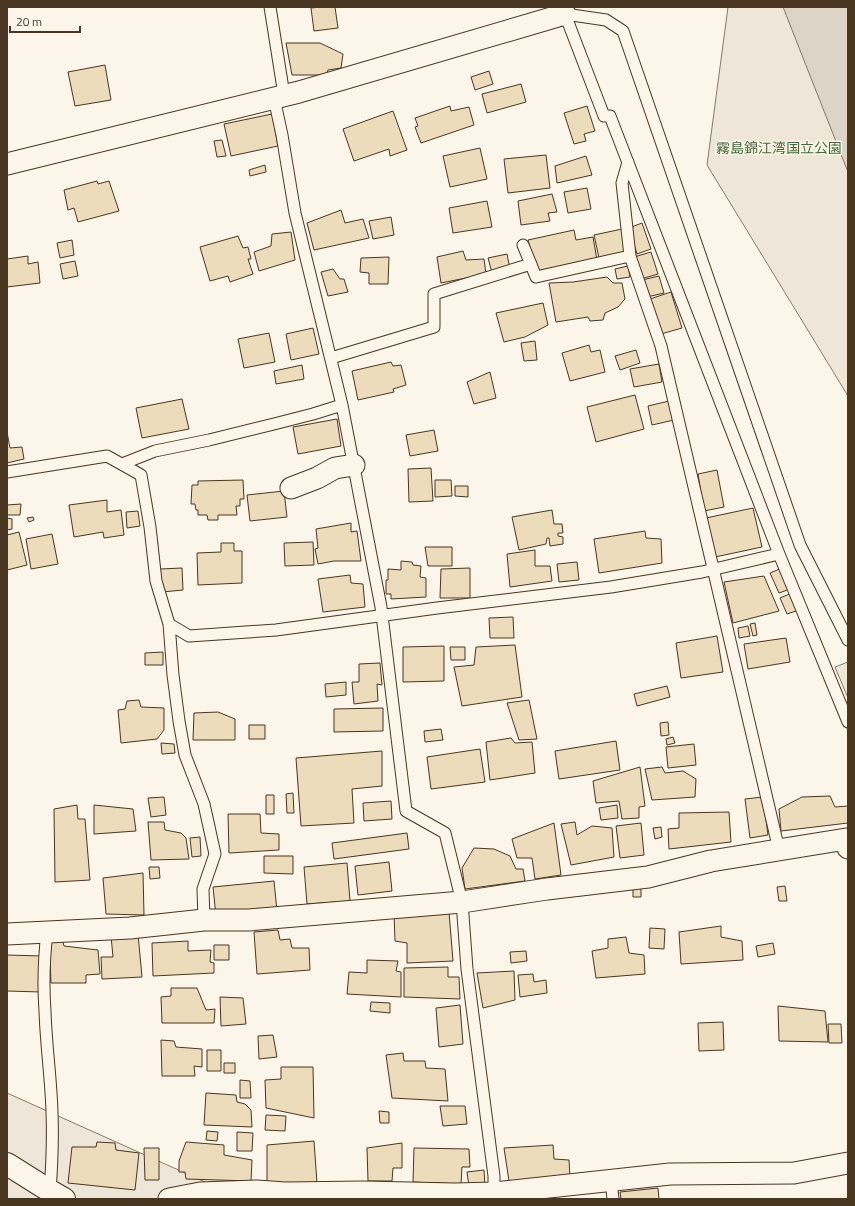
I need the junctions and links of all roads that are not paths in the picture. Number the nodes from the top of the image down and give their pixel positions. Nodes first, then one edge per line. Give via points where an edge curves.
1 (270, 7) edge
2 (564, 11) edge
3 (279, 97) junction
4 (628, 162) junction
5 (7, 164) edge
6 (523, 246) dead end
7 (630, 256) junction
8 (531, 264) junction
9 (331, 358) junction
10 (342, 405) junction
11 (122, 464) junction
12 (354, 465) junction
13 (7, 472) edge
14 (291, 488) dead end
15 (779, 554) junction
16 (713, 569) junction
17 (382, 615) junction
18 (169, 624) junction
19 (848, 640) edge
20 (848, 722) edge
21 (847, 841) edge
22 (779, 850) junction
23 (462, 902) junction
24 (204, 920) junction
25 (47, 932) junction
26 (7, 934) edge
27 (848, 1163) edge
28 (7, 1164) edge
29 (612, 1190) edge
30 (494, 1192) junction
31 (57, 1195) edge
32 (168, 1199) edge

1 - 3 lane
2 - 3 street via 382,69
2 - 4 lane via 604,116 610,116
2 - 19 lane via 606,20 623,31 800,545
3 - 5 street
3 - 9 lane via 282,135 296,213
4 - 7 lane via 622,183
4 - 15 lane
6 - 8 lane
7 - 8 lane via 536,277
7 - 16 lane via 661,346
8 - 9 lane via 434,294 434,327
9 - 10 lane
10 - 11 lane via 209,440 155,450
10 - 12 lane
11 - 13 lane via 107,456
11 - 18 lane via 141,475 156,581
12 - 14 street via 335,468
12 - 17 lane
15 - 16 lane
15 - 20 lane
16 - 17 lane via 611,587
16 - 22 lane
17 - 18 lane via 276,630 190,636
17 - 23 lane via 406,812 445,833
18 - 24 lane via 174,682 185,755 204,804 215,854 203,889
21 - 22 street
22 - 23 street via 711,861 648,877
23 - 24 street via 249,920
23 - 30 lane via 467,969
24 - 25 street via 130,928
25 - 26 street
25 - 31 lane via 44,964 45,1012 52,1112 52,1162
27 - 29 street via 794,1173 670,1174
28 - 31 highway
29 - 30 street
30 - 32 street via 455,1194 257,1191 200,1193

